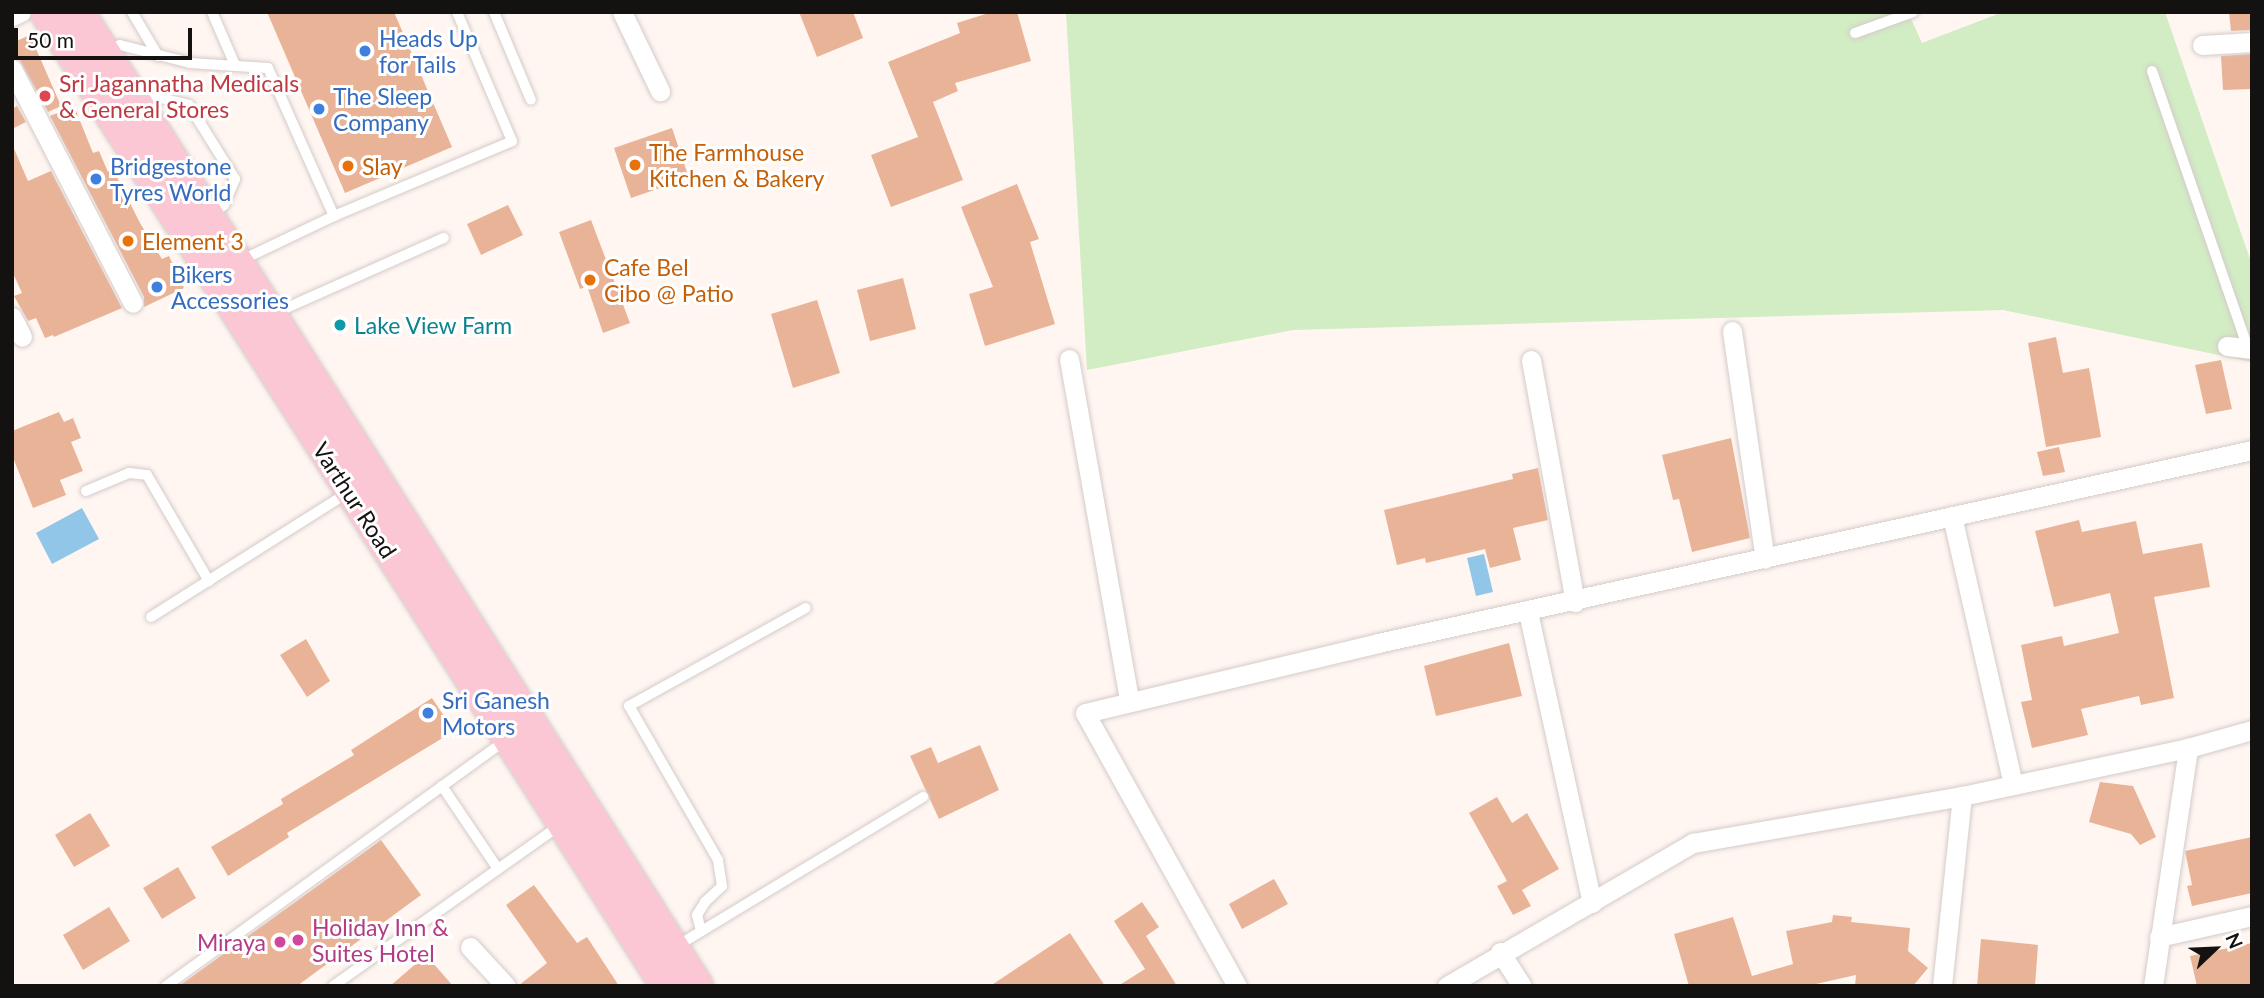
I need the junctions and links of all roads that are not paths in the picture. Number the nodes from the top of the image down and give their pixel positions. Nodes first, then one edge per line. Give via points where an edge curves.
1 (21, 12) edge
2 (45, 12) edge
3 (79, 12) edge
4 (132, 12) edge
5 (212, 12) edge
6 (457, 12) edge
7 (494, 12) edge
8 (622, 12) edge
9 (1913, 12) edge
10 (12, 16) edge
11 (1856, 33) dead end
12 (2252, 42) edge
13 (2202, 46) dead end
14 (106, 51) junction
15 (158, 56) junction
16 (235, 65) junction
17 (12, 69) edge
18 (2152, 71) dead end
19 (660, 92) dead end
20 (531, 100) dead end
21 (137, 103) junction
22 (209, 216) junction
23 (334, 216) junction
24 (444, 238) dead end
25 (238, 262) junction
26 (134, 303) dead end
27 (273, 315) junction
28 (12, 317) edge
29 (1732, 331) dead end
30 (22, 337) dead end
31 (2227, 346) dead end
32 (2250, 348) edge
33 (1069, 359) dead end
34 (1531, 360) dead end
35 (2252, 450) edge
36 (86, 491) dead end
37 (349, 492) junction
38 (1952, 516) junction
39 (1765, 559) junction
40 (209, 580) junction
41 (1574, 602) junction
42 (806, 608) dead end
43 (1528, 612) junction
44 (151, 617) dead end
45 (1129, 700) junction
46 (2252, 730) edge
47 (508, 738) junction
48 (2188, 747) junction
49 (2013, 785) junction
50 (442, 786) junction
51 (1962, 796) junction
52 (923, 797) dead end
53 (562, 824) junction
54 (498, 869) junction
55 (1592, 903) junction
56 (2252, 916) edge
57 (701, 931) junction
58 (2159, 937) junction
59 (470, 947) dead end
60 (674, 948) junction
61 (1500, 952) junction
62 (166, 986) edge
63 (333, 986) edge
64 (506, 986) edge
65 (666, 986) edge
66 (698, 986) edge
67 (1237, 986) edge
68 (1447, 986) edge
69 (1522, 986) edge
70 (1941, 986) edge
71 (2153, 986) edge

1 - 10 street
2 - 37 main road, Varthur Road
3 - 14 main road, Varthur Road
4 - 15 lane
5 - 16 lane
6 - 23 lane via 512,141
7 - 20 lane
8 - 19 street
9 - 11 lane
12 - 13 street
14 - 15 lane via 120,45
14 - 21 main road, Varthur Road
15 - 16 lane
16 - 23 lane via 268,68
17 - 26 street
18 - 32 lane
21 - 22 main road, Varthur Road
21 - 22 lane via 153,96 189,105 235,179 224,205
22 - 25 main road, Varthur Road
23 - 25 lane
24 - 27 lane
25 - 27 main road, Varthur Road
27 - 60 main road, Varthur Road
28 - 30 street
29 - 39 street
31 - 32 street
33 - 45 street
34 - 41 street
35 - 38 street
36 - 40 lane via 129,473 147,475
37 - 40 lane
37 - 47 main road, Varthur Road
38 - 39 street
38 - 49 street
39 - 41 street
40 - 44 lane
41 - 43 street
42 - 57 lane via 629,706 718,860 722,886 697,915
43 - 45 street
43 - 55 street
45 - 67 street via 1084,713
46 - 48 street
47 - 50 lane
47 - 53 main road, Varthur Road
48 - 49 street
48 - 58 street
49 - 51 street
50 - 54 lane
50 - 62 lane
51 - 55 street via 1693,843
51 - 70 street
52 - 57 lane
53 - 54 lane
53 - 65 main road, Varthur Road
54 - 63 lane
55 - 61 street
56 - 58 street
57 - 60 lane
58 - 71 street
59 - 64 street
60 - 66 main road, Varthur Road
61 - 68 street
61 - 69 street

